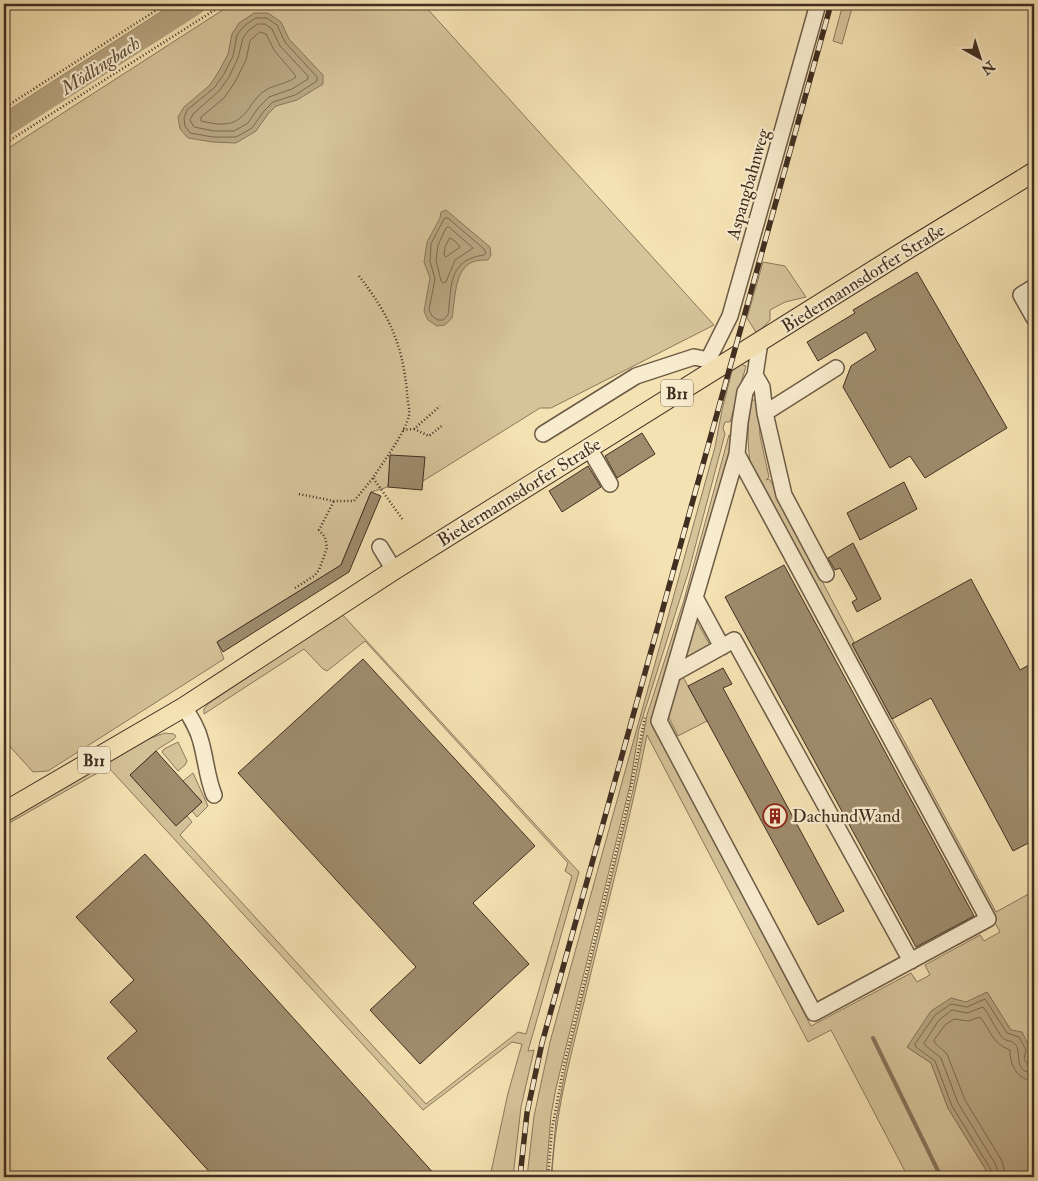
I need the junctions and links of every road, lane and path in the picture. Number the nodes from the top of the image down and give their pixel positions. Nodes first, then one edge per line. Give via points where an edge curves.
1 (166, 4) edge
2 (224, 4) edge
3 (818, 4) edge
4 (4, 108) edge
5 (4, 144) edge
6 (1034, 172) edge
7 (359, 276) dead end
8 (1034, 288) edge
9 (1034, 318) edge
10 (760, 342) junction
11 (711, 365) junction
12 (836, 368) dead end
13 (755, 375) junction
14 (440, 406) dead end
15 (765, 413) junction
16 (443, 425) dead end
17 (414, 429) junction
18 (403, 430) junction
19 (543, 434) dead end
20 (589, 448) junction
21 (737, 454) junction
22 (373, 478) junction
23 (610, 484) dead end
24 (299, 494) dead end
25 (334, 501) junction
26 (403, 520) dead end
27 (380, 547) dead end
28 (394, 570) junction
29 (826, 574) dead end
30 (295, 588) dead end
31 (696, 599) junction
32 (722, 646) junction
33 (673, 674) junction
34 (184, 707) junction
35 (646, 712) dead end
36 (214, 795) dead end
37 (4, 812) edge
38 (911, 961) junction
39 (548, 1177) edge

1 - 4 path
2 - 5 path
3 - 11 street, Aspangbahnweg via 730,316
6 - 10 main road, Biedermannsdorfer Straße / B11
7 - 18 path via 389,320 398,340 409,414
8 - 9 street via 1021,295
10 - 11 main road, Biedermannsdorfer Straße / B11
10 - 13 street
11 - 19 street via 694,357 636,376
11 - 20 main road, Biedermannsdorfer Straße / B11
12 - 15 street
13 - 15 street via 762,387
13 - 21 street via 745,392
14 - 17 path
15 - 29 street via 784,495
16 - 17 path via 429,436
17 - 18 path
18 - 22 path
20 - 23 street
20 - 28 main road, Biedermannsdorfer Straße / B11
21 - 31 street
21 - 38 street via 988,919
22 - 25 path via 354,502
22 - 26 path
24 - 25 path
25 - 30 path via 319,530 325,537 327,548 318,570
27 - 28 street
28 - 34 main road, Biedermannsdorfer Straße / B11
31 - 32 street
31 - 33 street
32 - 33 street
32 - 38 street via 734,640
33 - 38 street via 659,720 814,1013
34 - 36 street via 201,741
34 - 37 main road, Biedermannsdorfer Straße / B11
35 - 39 path via 627,807 564,1065 552,1129

